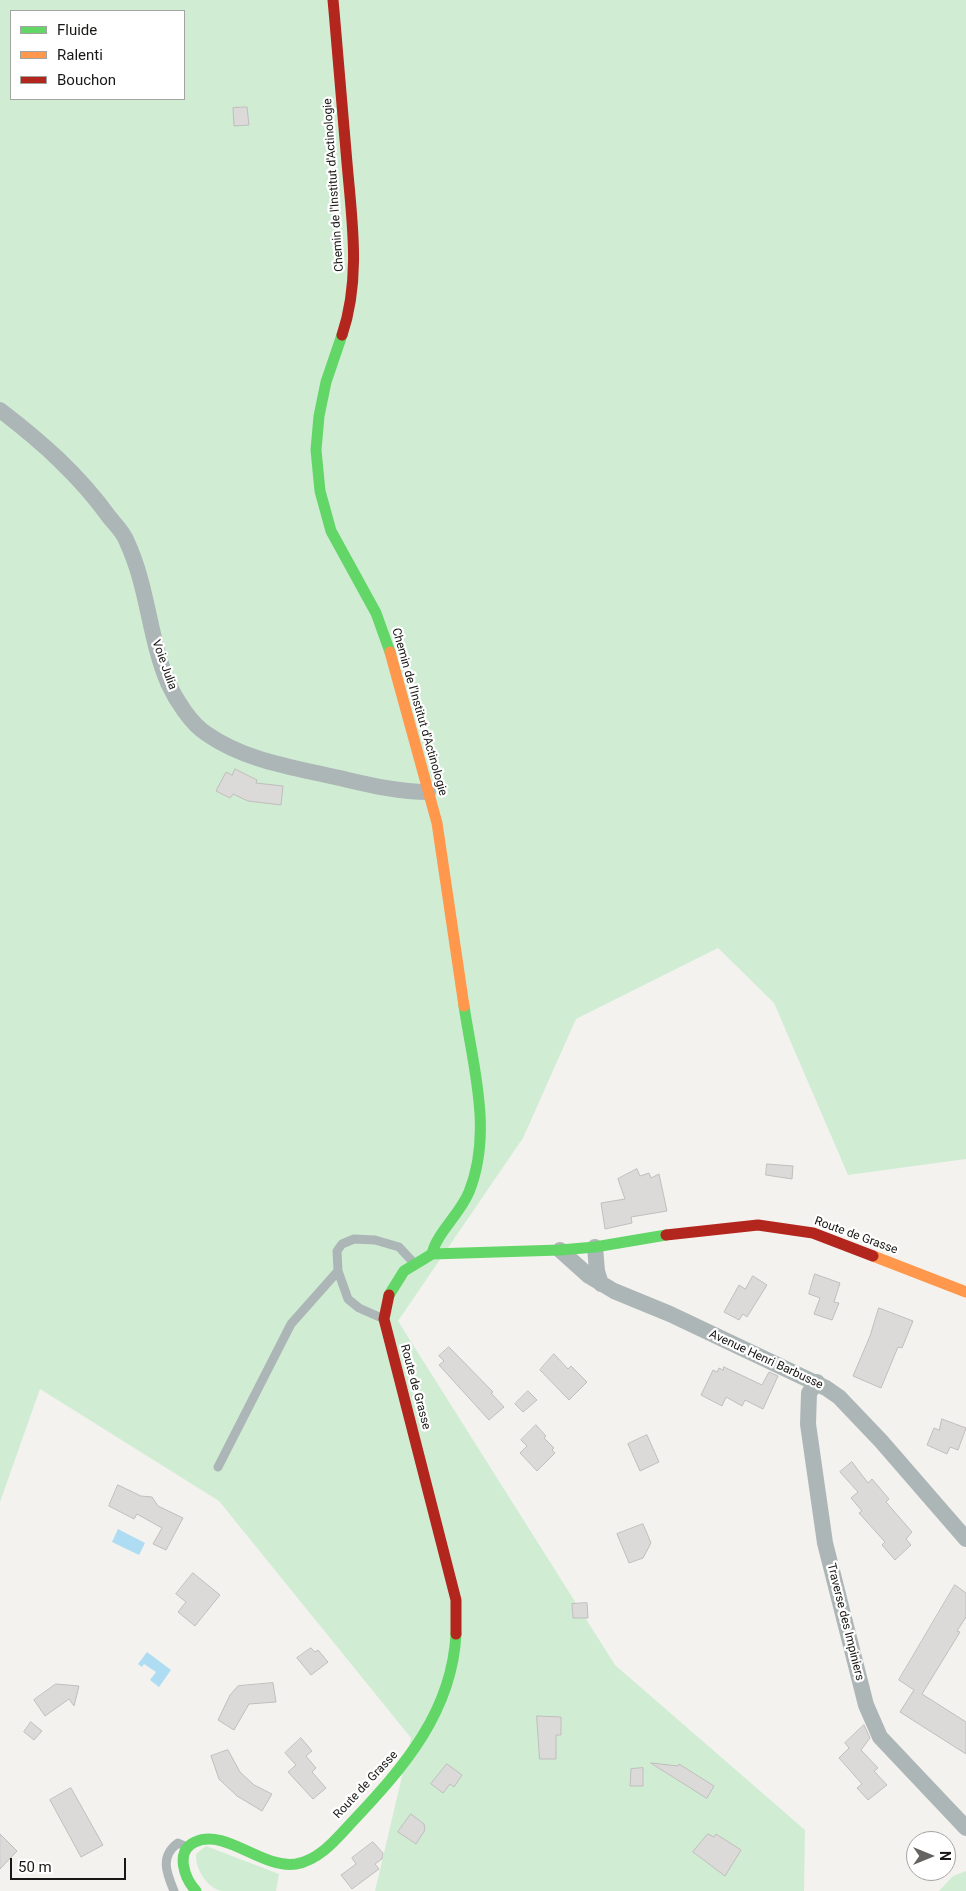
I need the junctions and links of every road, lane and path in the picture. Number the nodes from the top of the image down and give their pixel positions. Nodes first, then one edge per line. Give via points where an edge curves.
1 (333, 0) edge
2 (0, 410) edge
3 (428, 792) junction
4 (595, 1247) junction
5 (560, 1250) junction
6 (432, 1254) junction
7 (413, 1262) junction
8 (338, 1271) junction
9 (601, 1284) junction
10 (966, 1292) edge
11 (384, 1319) junction
12 (817, 1382) junction
13 (218, 1467) dead end
14 (966, 1539) edge
15 (966, 1828) edge
16 (188, 1848) junction
17 (174, 1891) edge
18 (196, 1891) edge

1 - 3 main road, Chemin de l'Institut d'Actinologie via 352,224 354,287 350,312 326,382 320,416 316,450 320,491 331,531 376,613
2 - 3 street, Voie Julia via 42,442 90,490 127,541 145,592 155,647 169,685 186,712 205,733 230,748 271,763 402,792
3 - 6 main road, Chemin de l'Institut d'Actinologie via 440,832 482,1138 470,1192 434,1244
4 - 5 main road, Route de Grasse
4 - 9 street
4 - 10 main road, Route de Grasse via 682,1232 758,1225 813,1233
5 - 6 main road, Route de Grasse
5 - 9 street, Avenue Henri Barbusse
6 - 7 main road, Route de Grasse
7 - 8 lane via 399,1247 375,1240 354,1239 336,1251
7 - 11 main road, Route de Grasse via 391,1289
8 - 11 lane via 348,1299 359,1308
8 - 13 lane via 291,1324
9 - 12 street, Avenue Henri Barbusse
11 - 16 main road, Route de Grasse via 456,1600 454,1660 437,1716 417,1750 383,1790 329,1845 306,1862 267,1862 220,1839 196,1842
12 - 14 street, Avenue Henri Barbusse via 854,1412
12 - 15 street, Traverse des Impiniers via 809,1393 808,1424 825,1544 866,1705 880,1737
16 - 17 lane via 178,1843 165,1859
16 - 18 main road via 184,1871

